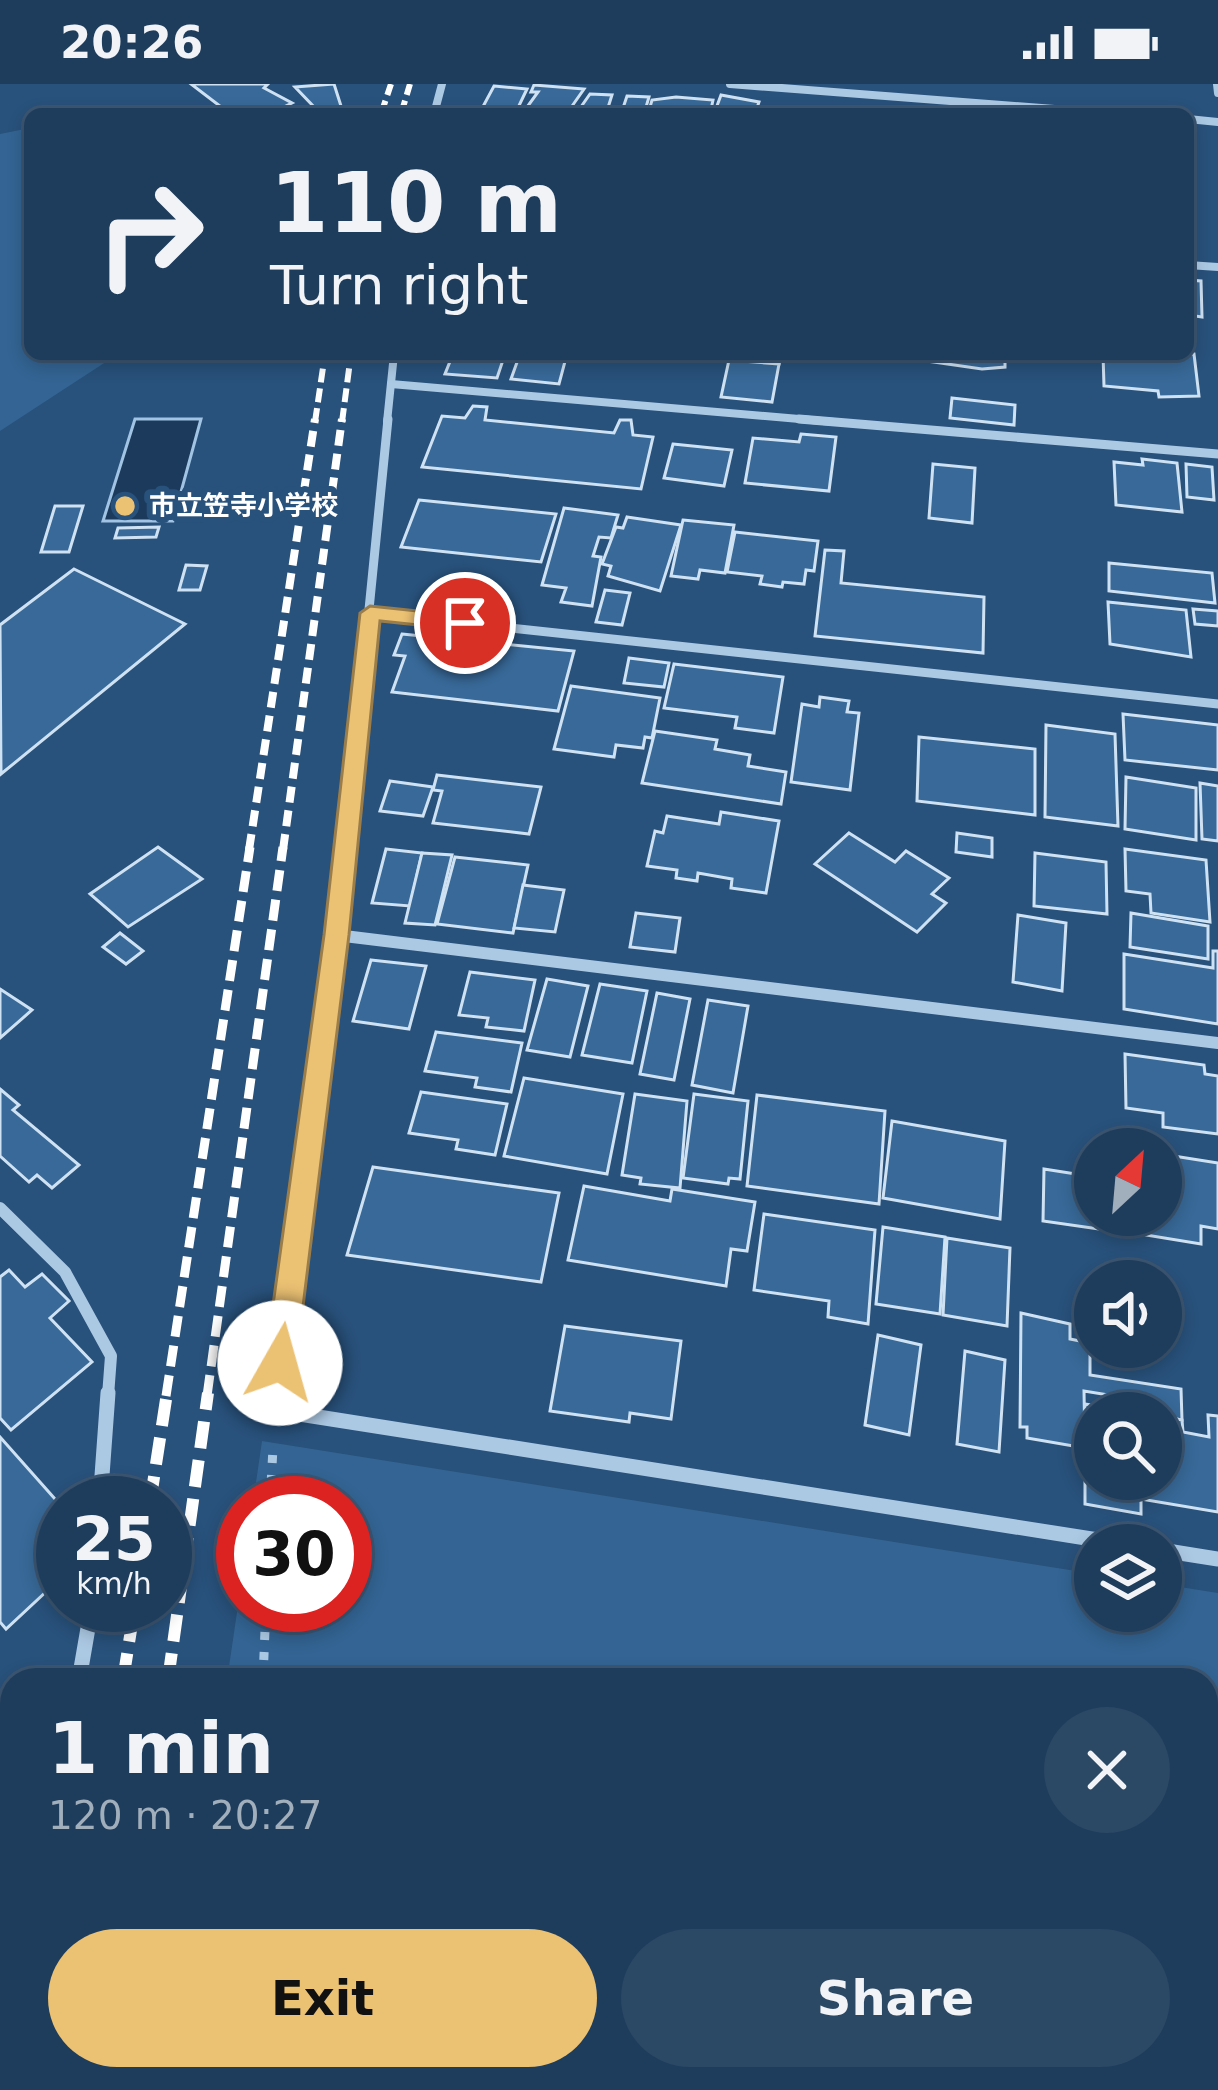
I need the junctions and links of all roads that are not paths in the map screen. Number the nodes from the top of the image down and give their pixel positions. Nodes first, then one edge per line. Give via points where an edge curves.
1 (730, 84) edge
2 (1217, 84) edge
3 (1218, 93) edge
4 (1041, 108) edge
5 (393, 360) edge
6 (391, 384) junction
7 (1218, 454) edge
8 (370, 613) junction
9 (1218, 704) edge
10 (336, 935) junction
11 (1218, 1043) edge
12 (0, 1208) edge
13 (102, 1476) edge
14 (1074, 1536) edge
15 (1182, 1553) edge
16 (1218, 1559) edge
17 (87, 1632) edge
18 (81, 1668) edge

1 - 4 street
2 - 3 street
5 - 6 street
6 - 7 street
6 - 8 street
8 - 9 street
8 - 10 street
10 - 11 street
10 - 14 street via 274,1410
12 - 13 street via 64,1272 111,1356
15 - 16 street
17 - 18 street

